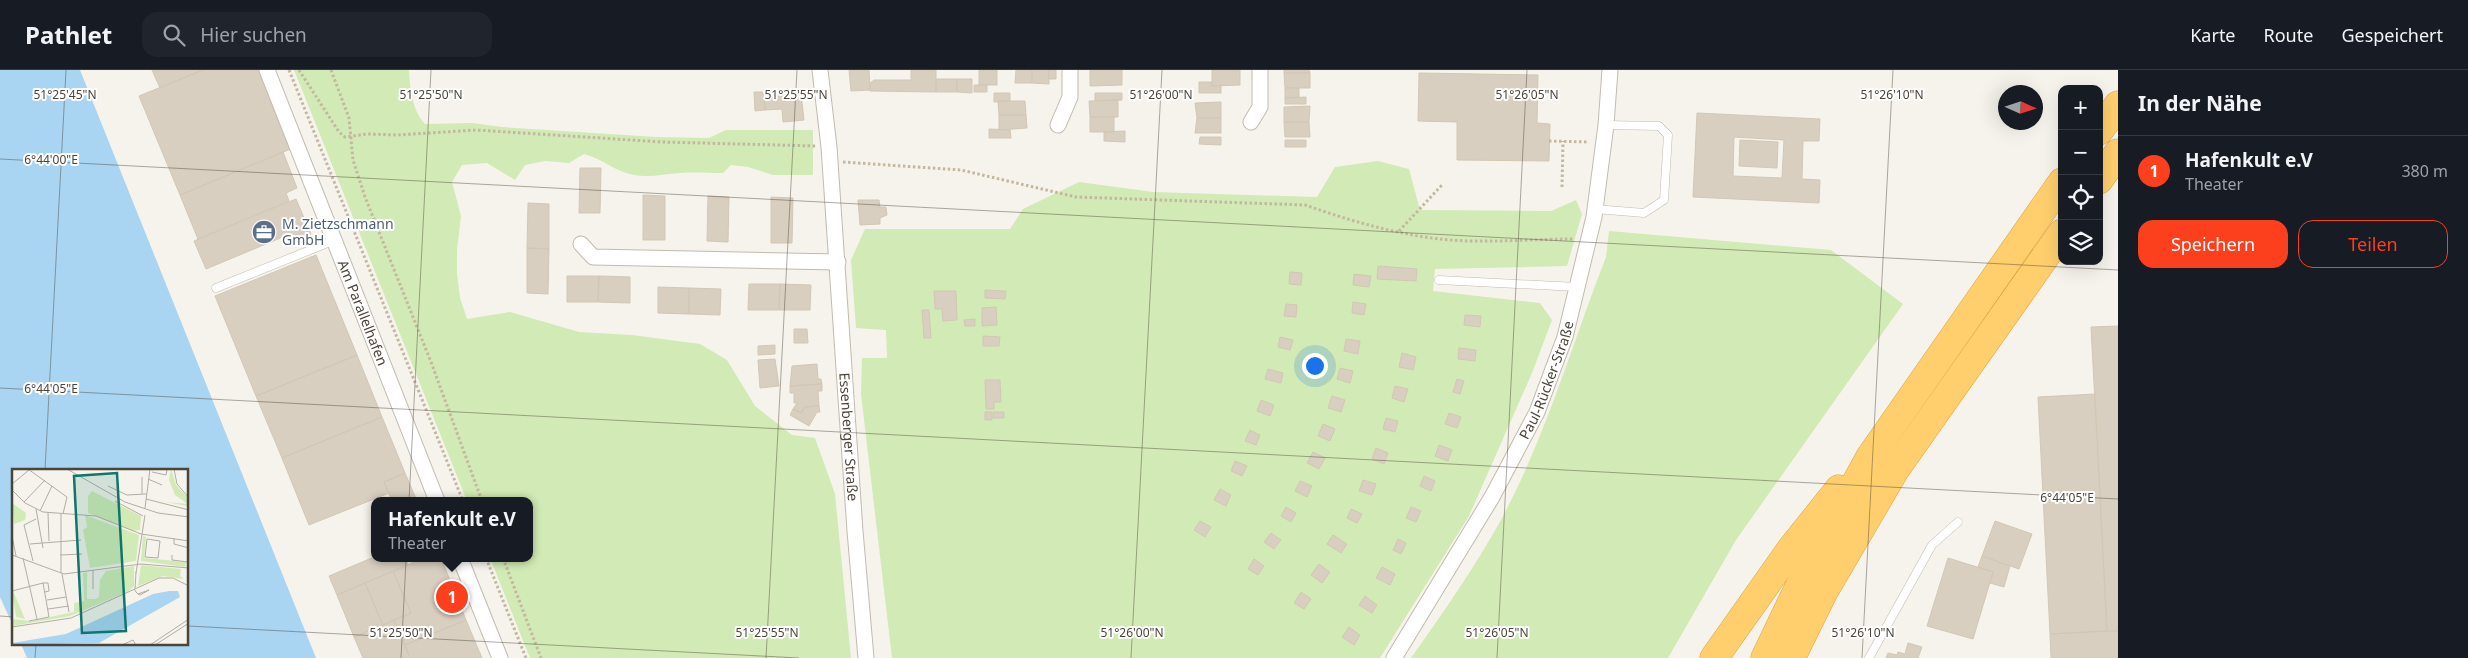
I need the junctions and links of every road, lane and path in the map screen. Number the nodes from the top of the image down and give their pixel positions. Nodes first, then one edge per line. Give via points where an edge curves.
1 (267, 70) edge
2 (289, 70) edge
3 (299, 70) edge
4 (331, 70) edge
5 (820, 70) edge
6 (1070, 70) edge
7 (1260, 70) edge
8 (1610, 70) edge
9 (2118, 105) edge
10 (1250, 122) dead end
11 (1606, 125) junction
12 (1058, 126) dead end
13 (2100, 130) edge
14 (351, 138) junction
15 (1549, 141) dead end
16 (1563, 141) junction
17 (1577, 141) dead end
18 (2118, 153) edge
19 (829, 154) junction
20 (2103, 175) edge
21 (1442, 185) dead end
22 (1562, 187) dead end
23 (2058, 188) edge
24 (1595, 209) junction
25 (1398, 231) junction
26 (335, 240) junction
27 (2058, 240) edge
28 (1588, 241) junction
29 (581, 244) dead end
30 (838, 262) junction
31 (1438, 280) dead end
32 (216, 288) dead end
33 (1577, 288) junction
34 (1870, 457) junction
35 (435, 497) edge
36 (461, 497) edge
37 (481, 497) edge
38 (1958, 522) dead end
39 (462, 562) edge
40 (488, 562) edge
41 (505, 562) edge
42 (862, 612) junction
43 (500, 658) edge
44 (526, 658) edge
45 (541, 658) edge
46 (866, 658) edge
47 (872, 658) edge
48 (1394, 658) edge
49 (1714, 658) edge
50 (1765, 658) edge
51 (1791, 658) edge
52 (1869, 658) edge

1 - 26 street, Am Parallelhafen
2 - 36 path
3 - 14 path via 339,132
4 - 14 path via 349,118
5 - 19 street, Essenberger Straße
6 - 12 street via 1070,98
7 - 10 street via 1260,108
8 - 11 street, Paul-Rücker-Straße
9 - 13 highway
11 - 24 street, Paul-Rücker-Straße
11 - 24 lane via 1659,126 1668,135 1664,200 1644,212
14 - 19 path via 367,134 476,130
14 - 37 path via 353,160 364,197 431,362
15 - 16 path
16 - 17 path
16 - 22 path
18 - 20 highway
19 - 25 path via 961,170 1076,197 1305,205
19 - 30 street, Essenberger Straße
21 - 25 path
23 - 34 highway
24 - 28 street, Paul-Rücker-Straße
25 - 28 path via 1450,240
26 - 32 lane
26 - 35 street, Am Parallelhafen
27 - 51 highway via 1895,470 1823,593
28 - 33 street, Paul-Rücker-Straße
29 - 30 street via 593,257
30 - 42 street, Essenberger Straße
31 - 33 lane
33 - 48 street, Paul-Rücker-Straße via 1565,337 1537,412 1492,497
34 - 49 highway via 1830,498
34 - 50 highway via 1799,587
38 - 52 lane via 1932,545
39 - 43 street
40 - 44 path
41 - 45 path
42 - 46 street, Essenberger Straße
42 - 47 street, Essenberger Straße

